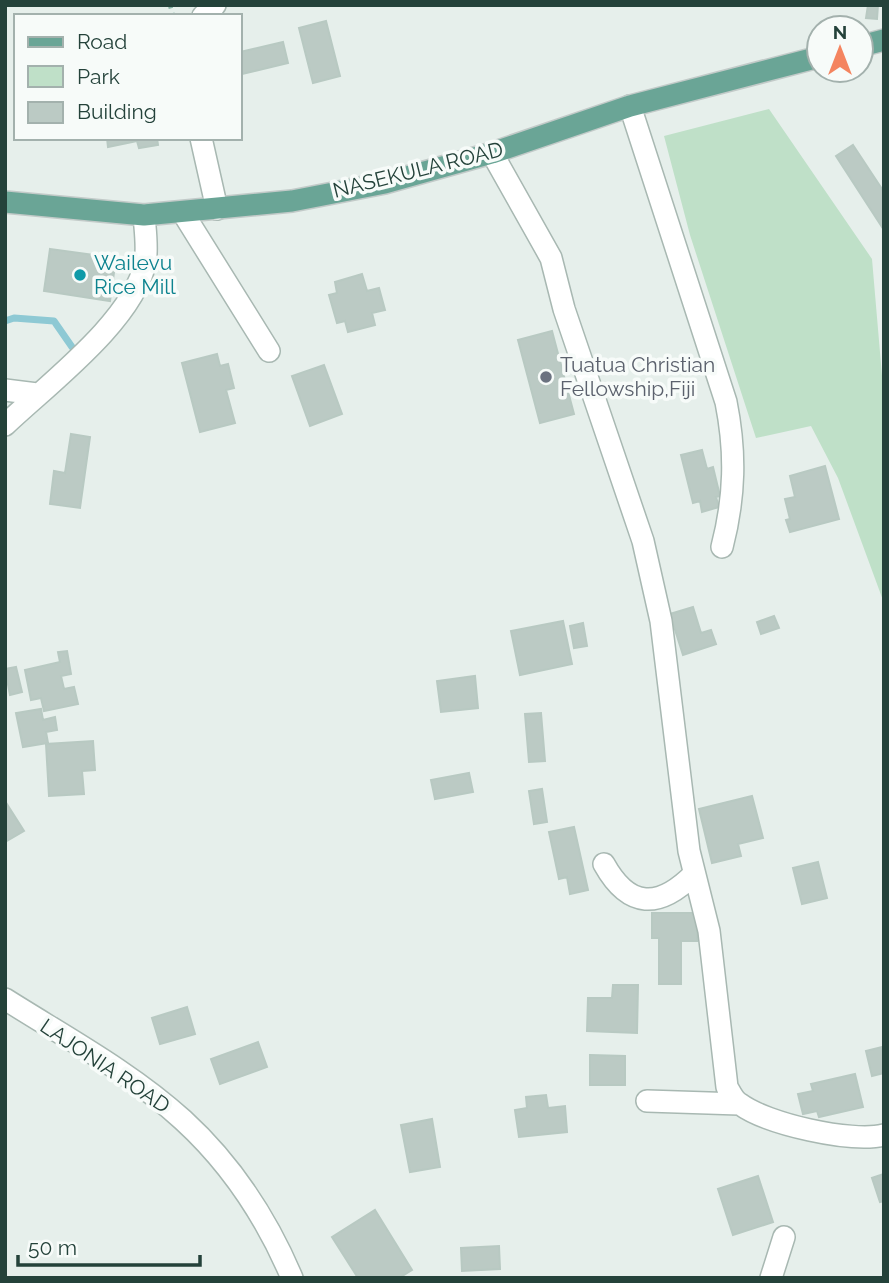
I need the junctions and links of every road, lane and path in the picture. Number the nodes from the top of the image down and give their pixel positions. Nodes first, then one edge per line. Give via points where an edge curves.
1 (805, 61) edge
2 (630, 106) junction
3 (201, 140) edge
4 (492, 153) junction
5 (5, 202) edge
6 (217, 209) junction
7 (183, 213) junction
8 (144, 215) junction
9 (269, 351) dead end
10 (5, 390) edge
11 (37, 394) junction
12 (5, 425) edge
13 (722, 547) dead end
14 (604, 864) dead end
15 (694, 874) junction
16 (5, 999) edge
17 (647, 1101) dead end
18 (739, 1104) junction
19 (884, 1135) edge
20 (784, 1237) dead end
21 (292, 1278) edge
22 (771, 1278) edge

1 - 2 main road, NASEKULA ROAD
2 - 4 main road, NASEKULA ROAD
2 - 13 street via 726,402 734,442 733,493
3 - 6 street
4 - 6 main road, NASEKULA ROAD via 385,183 292,201
4 - 15 street via 551,258 643,541 661,621
5 - 8 main road, NASEKULA ROAD
6 - 7 main road, NASEKULA ROAD
7 - 8 main road, NASEKULA ROAD
7 - 9 street
8 - 11 street via 146,261 129,301 114,322
10 - 11 street
11 - 12 street
14 - 15 street via 615,884 631,897 657,899 678,890
15 - 18 street via 714,965 721,1059 727,1087
16 - 21 street, LAJONIA ROAD via 139,1085 183,1120 251,1198
17 - 18 street
18 - 19 street via 825,1134 858,1139
20 - 22 street

